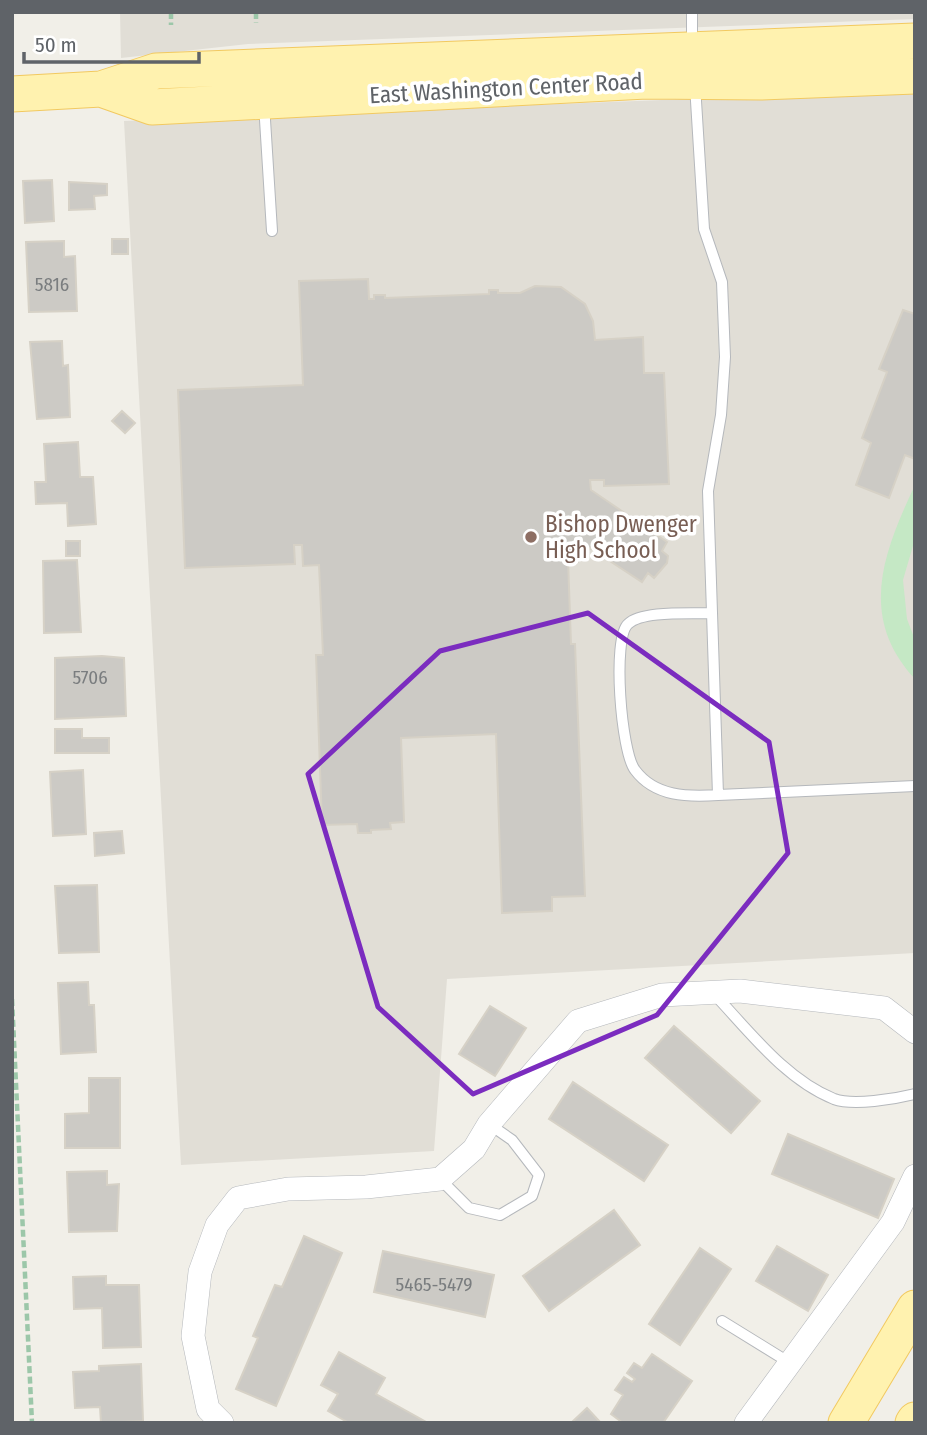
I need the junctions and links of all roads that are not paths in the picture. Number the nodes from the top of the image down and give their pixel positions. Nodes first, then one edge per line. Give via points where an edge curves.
1 (692, 12) edge
2 (915, 41) edge
3 (693, 63) junction
4 (915, 76) edge
5 (101, 89) junction
6 (12, 94) edge
7 (263, 101) junction
8 (272, 231) dead end
9 (712, 613) junction
10 (915, 786) edge
11 (718, 795) junction
12 (713, 993) junction
13 (915, 1032) edge
14 (915, 1094) edge
15 (489, 1124) junction
16 (915, 1176) edge
17 (440, 1179) junction
18 (915, 1308) edge
19 (722, 1321) dead end
20 (790, 1363) junction
21 (222, 1423) edge
22 (746, 1423) edge
23 (846, 1423) edge

1 - 3 lane
2 - 3 main road, East Washington Center Road
3 - 4 main road, East Washington Center Road via 761,82
3 - 5 main road, East Washington Center Road via 156,71
3 - 7 main road, East Washington Center Road
3 - 9 lane via 704,229 722,282 725,357 708,491
5 - 6 main road, East Washington Center Road
5 - 7 main road, East Washington Center Road via 152,107
7 - 8 lane
9 - 11 lane
9 - 11 lane via 638,617 626,625 621,635 621,678 625,741 636,772 668,794
10 - 11 lane
12 - 13 street via 740,991 884,1008
12 - 14 lane via 802,1081 836,1100 892,1100
12 - 15 street via 662,995 578,1021
15 - 17 street via 474,1149
15 - 17 lane via 512,1140 539,1175 533,1196 500,1215 469,1208
16 - 20 street via 893,1222
17 - 21 street via 288,1189 238,1198 217,1225 200,1272 193,1336 208,1409
18 - 23 main road
19 - 20 lane
20 - 22 street

